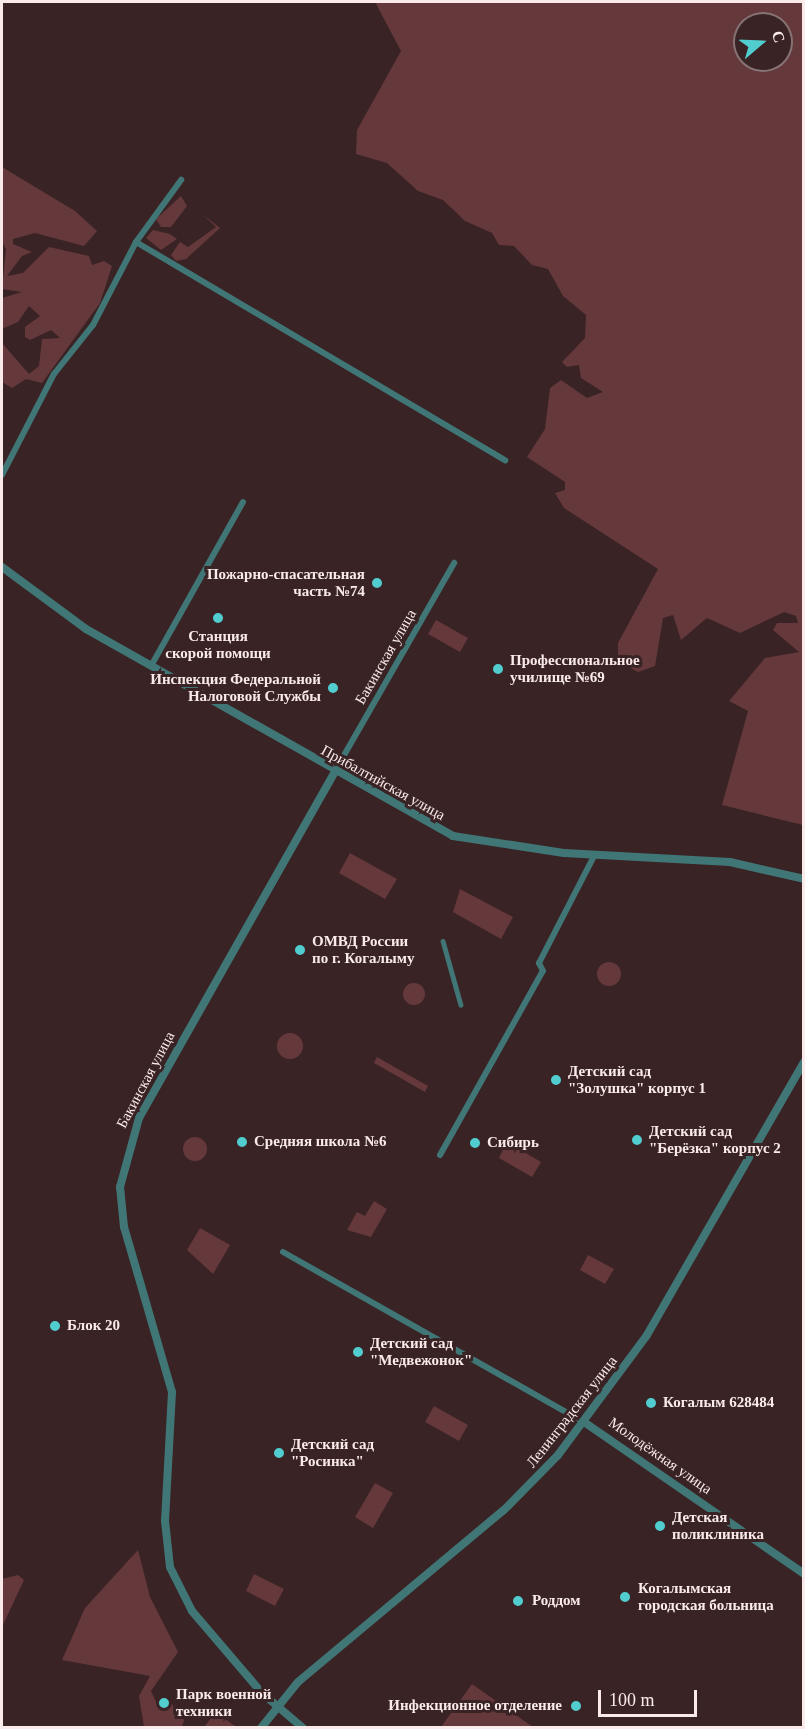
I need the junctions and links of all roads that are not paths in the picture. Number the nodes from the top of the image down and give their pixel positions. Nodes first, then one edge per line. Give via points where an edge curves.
1 (181, 180) dead end
2 (136, 242) junction
3 (505, 460) dead end
4 (2, 475) edge
5 (243, 502) dead end
6 (454, 563) dead end
7 (2, 567) edge
8 (151, 666) junction
9 (335, 771) junction
10 (594, 856) junction
11 (803, 879) edge
12 (443, 941) dead end
13 (461, 1005) dead end
14 (804, 1062) edge
15 (440, 1155) dead end
16 (283, 1252) dead end
17 (584, 1422) junction
18 (804, 1574) edge
19 (275, 1707) junction
20 (261, 1728) edge
21 (303, 1728) edge

1 - 2 street
2 - 3 street
2 - 4 street via 100,314 54,374
5 - 8 street
6 - 9 street, Бакинская улица
7 - 8 street, Прибалтийская улица via 74,621
8 - 9 street, Прибалтийская улица
9 - 10 street, Прибалтийская улица via 467,841
9 - 19 street, Бакинская улица via 139,1118 120,1179 124,1227 172,1392 165,1521 170,1567 192,1611
10 - 11 street, Прибалтийская улица via 721,861
10 - 15 street via 538,963 543,971
12 - 13 street
14 - 17 street, Ленинградская улица via 647,1335
16 - 17 street, Молодёжная улица
17 - 18 street, Молодёжная улица
17 - 19 street, Ленинградская улица via 520,1495
19 - 20 street, Ленинградская улица
19 - 21 street, Бакинская улица

